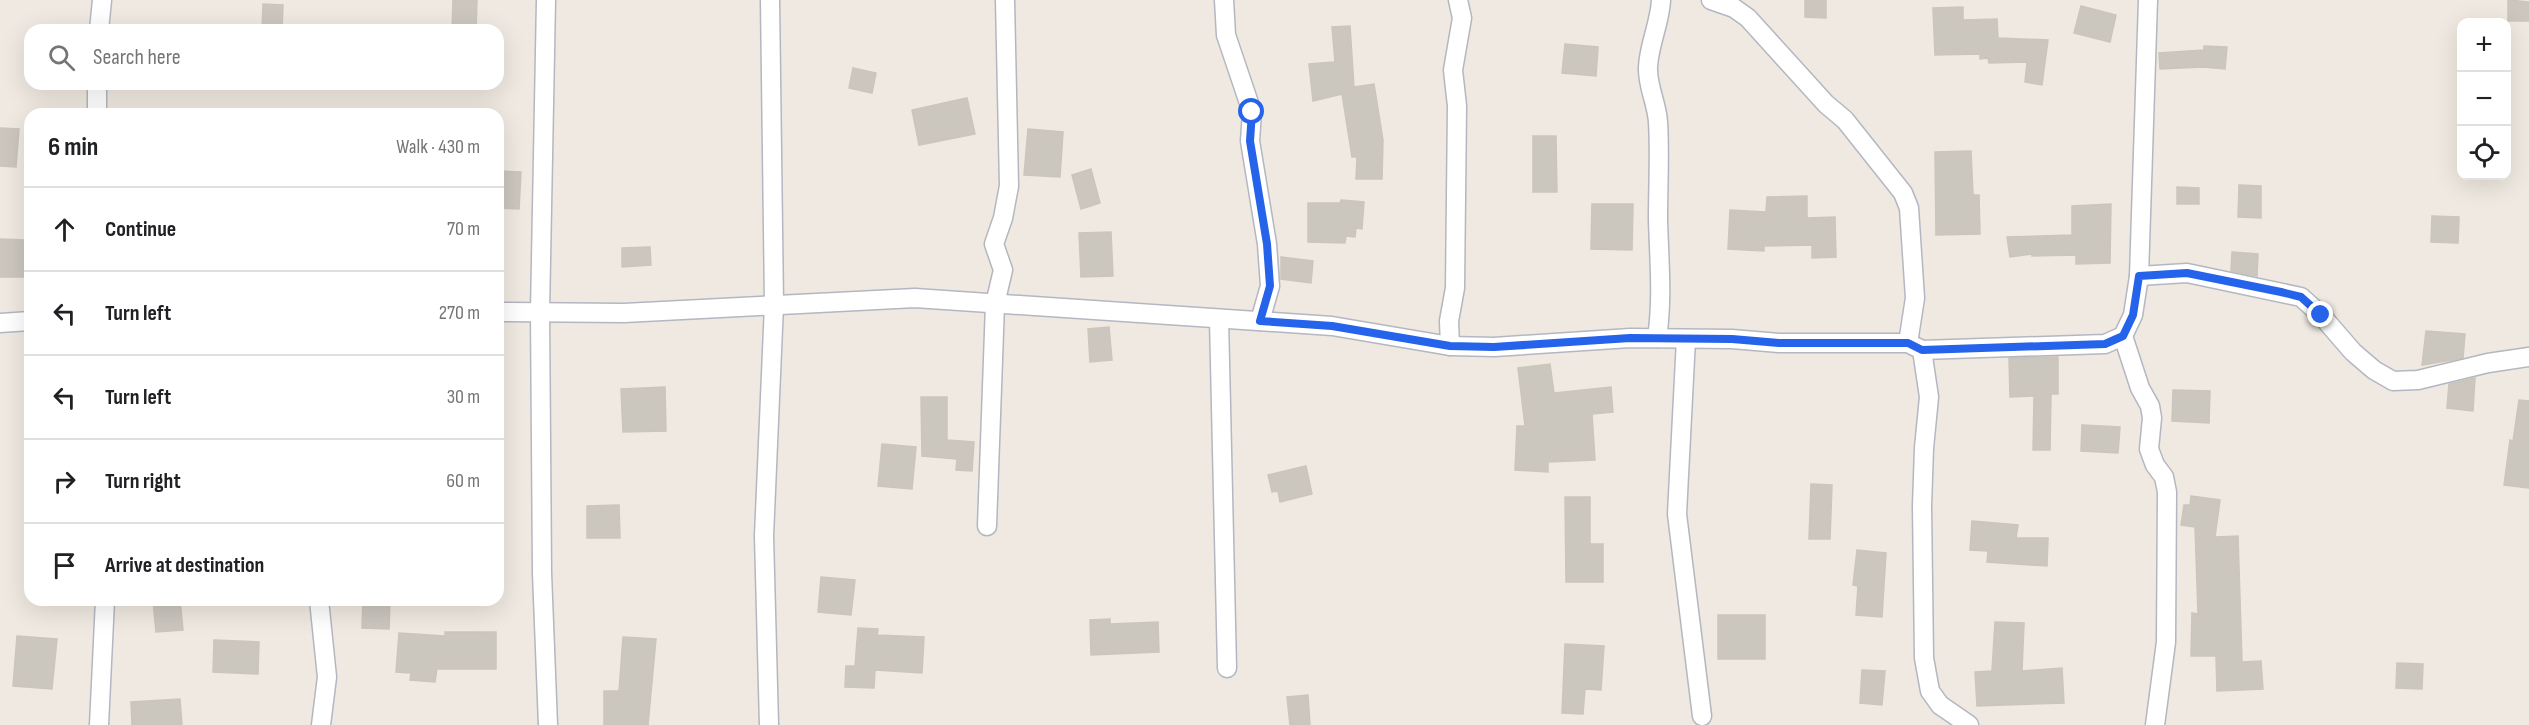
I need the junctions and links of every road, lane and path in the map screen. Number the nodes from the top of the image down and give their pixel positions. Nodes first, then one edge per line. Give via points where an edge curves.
1 (102, 0) edge
2 (546, 0) edge
3 (770, 0) edge
4 (1005, 0) edge
5 (1224, 0) edge
6 (1458, 0) edge
7 (1661, 0) edge
8 (1711, 0) edge
9 (2148, 0) edge
10 (100, 24) edge
11 (97, 90) edge
12 (97, 108) edge
13 (2139, 276) junction
14 (995, 304) junction
15 (774, 305) junction
16 (504, 312) edge
17 (540, 312) junction
18 (1219, 318) junction
19 (24, 321) edge
20 (1260, 321) junction
21 (0, 323) edge
22 (2123, 336) junction
23 (1657, 338) junction
24 (1686, 339) junction
25 (1450, 346) junction
26 (1915, 346) junction
27 (2529, 357) edge
28 (987, 526) dead end
29 (105, 606) edge
30 (320, 606) edge
31 (1227, 668) dead end
32 (1702, 716) dead end
33 (99, 725) edge
34 (321, 725) edge
35 (548, 725) edge
36 (769, 725) edge
37 (1969, 725) edge
38 (2155, 725) edge

1 - 10 street
2 - 17 street
3 - 15 street
4 - 14 street via 1009,186 994,244 1003,270
5 - 20 street via 1226,35 1252,112 1250,141 1267,244 1270,286
6 - 25 street via 1462,18 1453,70 1457,106 1455,288 1449,321
7 - 23 street via 1648,69 1658,117 1660,157 1662,306
8 - 26 street via 1748,18 1845,120 1903,193 1909,208
9 - 13 street
11 - 12 street
13 - 22 street via 2133,315
13 - 27 street via 2187,273 2301,297 2353,351 2393,381 2418,380
14 - 15 street via 915,298
14 - 18 street
14 - 28 street
15 - 17 street via 624,313
15 - 36 street via 764,536
16 - 17 street
17 - 35 street via 542,573
18 - 20 street
18 - 31 street
19 - 21 street
20 - 25 street via 1332,326
22 - 26 street via 2105,344
22 - 38 street via 2150,406 2149,448 2167,492 2166,642
23 - 24 street
23 - 25 street
24 - 26 street
24 - 32 street via 1677,514
26 - 37 street via 1929,396 1922,506 1924,658 1930,691 1940,705
29 - 33 street
30 - 34 street via 327,677

